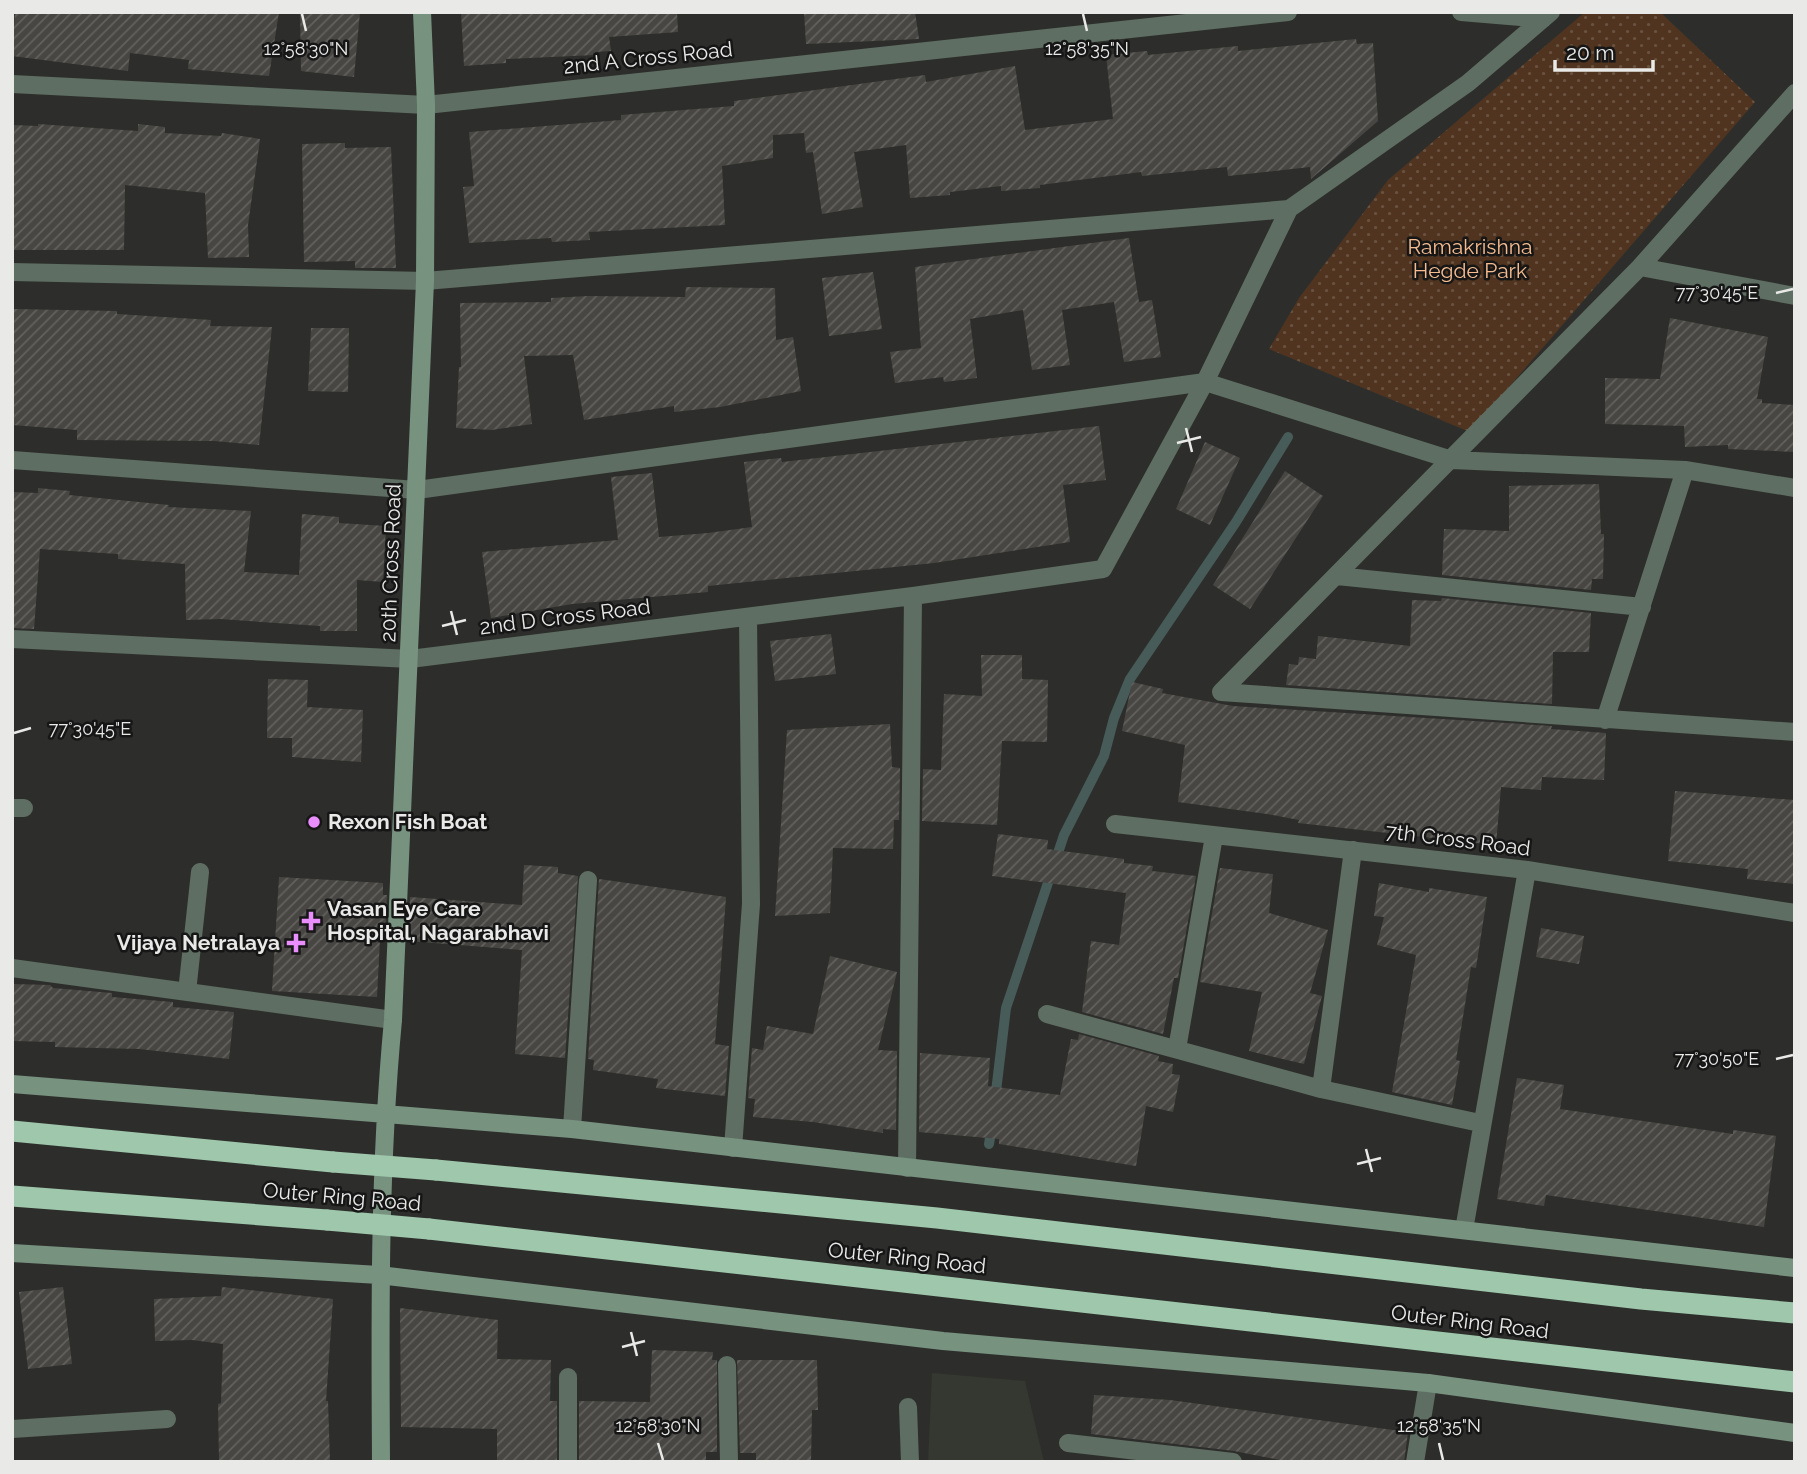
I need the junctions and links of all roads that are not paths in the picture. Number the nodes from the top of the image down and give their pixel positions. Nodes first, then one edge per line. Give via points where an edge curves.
1 (422, 12) edge
2 (1288, 12) edge
3 (1461, 12) edge
4 (1547, 15) edge
5 (12, 84) edge
6 (1793, 96) edge
7 (426, 105) junction
8 (1289, 209) junction
9 (1640, 267) junction
10 (12, 272) edge
11 (425, 281) junction
12 (1795, 296) edge
13 (1205, 382) junction
14 (12, 460) edge
15 (1452, 460) junction
16 (1685, 470) junction
17 (1795, 488) edge
18 (417, 489) junction
19 (1337, 576) junction
20 (913, 596) junction
21 (1642, 607) junction
22 (748, 617) junction
23 (12, 639) edge
24 (410, 659) junction
25 (1605, 720) junction
26 (1795, 732) edge
27 (1115, 824) dead end
28 (1214, 836) junction
29 (1353, 850) junction
30 (1527, 870) junction
31 (200, 872) dead end
32 (588, 880) dead end
33 (1795, 913) edge
34 (12, 968) edge
35 (187, 992) junction
36 (1047, 1014) dead end
37 (393, 1020) junction
38 (1177, 1049) junction
39 (12, 1084) edge
40 (1321, 1089) junction
41 (384, 1115) junction
42 (1480, 1124) junction
43 (572, 1129) junction
44 (12, 1131) edge
45 (733, 1148) junction
46 (907, 1168) junction
47 (12, 1196) edge
48 (1464, 1230) junction
49 (12, 1253) edge
50 (1795, 1268) edge
51 (379, 1275) junction
52 (1795, 1313) edge
53 (727, 1365) dead end
54 (568, 1377) dead end
55 (1795, 1382) edge
56 (1428, 1383) junction
57 (908, 1407) dead end
58 (167, 1419) dead end
59 (12, 1429) edge
60 (1795, 1433) edge
61 (1068, 1443) dead end
62 (381, 1462) edge
63 (568, 1462) edge
64 (729, 1462) edge
65 (910, 1462) edge
66 (1233, 1462) edge
67 (1415, 1462) edge

1 - 7 street, 20th Cross Road
2 - 7 street, 2nd A Cross Road
3 - 4 street
4 - 8 street via 1468,83
5 - 7 street, 2nd A Cross Road
6 - 9 street
7 - 11 street, 20th Cross Road
8 - 11 street
8 - 13 street
9 - 12 street
9 - 15 street
10 - 11 street
11 - 18 street, 20th Cross Road
13 - 15 street
13 - 18 street
13 - 20 street, 2nd D Cross Road via 1103,569
14 - 18 street
15 - 16 street
15 - 19 street
16 - 17 street
16 - 21 street
18 - 24 street, 20th Cross Road
19 - 21 street
19 - 25 street via 1222,692
20 - 22 street, 2nd D Cross Road
20 - 46 street
21 - 25 street
22 - 24 street, 2nd D Cross Road
22 - 45 street via 751,904
23 - 24 street, 2nd D Cross Road
24 - 37 street, 20th Cross Road
25 - 26 street
27 - 28 street, 7th Cross Road
28 - 29 street, 7th Cross Road
28 - 38 street
29 - 30 street, 7th Cross Road
29 - 40 street
30 - 33 street, 7th Cross Road
30 - 42 street
31 - 35 street
32 - 43 street
34 - 35 street
35 - 37 street
36 - 38 street
37 - 41 street, 20th Cross Road
38 - 40 street
39 - 41 street
40 - 42 street
41 - 43 street
41 - 51 street, 20th Cross Road
42 - 48 street
43 - 45 street
44 - 52 highway, Outer Ring Road, bridge via 937,1218
45 - 46 street
46 - 48 street
47 - 55 highway, Outer Ring Road, bridge via 429,1229
48 - 50 street
49 - 51 street
51 - 56 street via 943,1341
51 - 62 street, 20th Cross Road
53 - 64 street
54 - 63 street
56 - 60 street
56 - 67 street
57 - 65 street
58 - 59 street
61 - 66 street

